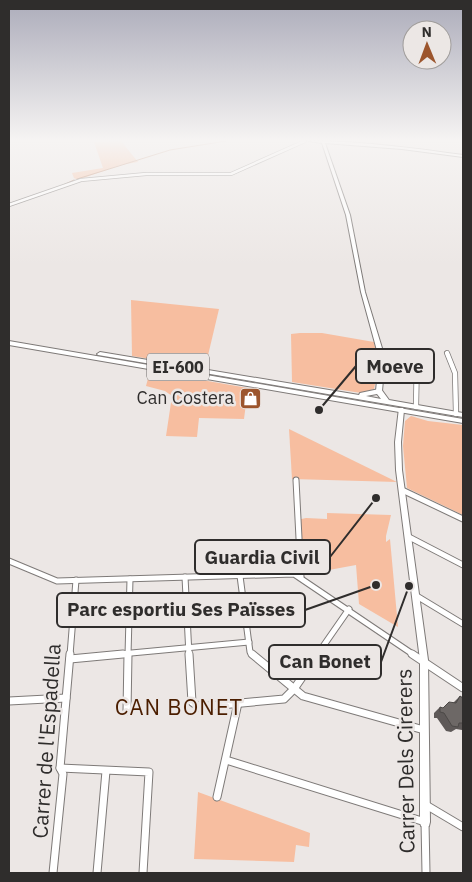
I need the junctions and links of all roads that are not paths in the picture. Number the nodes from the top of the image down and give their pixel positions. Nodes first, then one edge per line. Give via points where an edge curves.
1 (75, 182) edge
2 (337, 182) edge
3 (9, 205) edge
4 (9, 338) edge
5 (9, 343) edge
6 (447, 354) dead end
7 (417, 355) dead end
8 (289, 386) junction
9 (379, 391) junction
10 (388, 403) junction
11 (416, 407) junction
12 (401, 410) junction
13 (460, 415) edge
14 (463, 421) edge
15 (296, 480) dead end
16 (402, 490) junction
17 (463, 519) edge
18 (409, 537) junction
19 (9, 561) edge
20 (463, 565) edge
21 (240, 576) junction
22 (185, 577) junction
23 (301, 577) junction
24 (130, 579) junction
25 (76, 580) junction
26 (415, 595) junction
27 (348, 609) junction
28 (463, 624) edge
29 (249, 642) junction
30 (189, 648) junction
31 (128, 654) junction
32 (70, 659) junction
33 (424, 660) junction
34 (463, 688) edge
35 (294, 689) junction
36 (66, 698) junction
37 (9, 701) edge
38 (238, 703) junction
39 (127, 711) dead end
40 (424, 730) junction
41 (226, 760) junction
42 (60, 768) junction
43 (106, 771) junction
44 (217, 797) dead end
45 (425, 804) junction
46 (425, 822) junction
47 (463, 827) edge
48 (53, 873) edge
49 (97, 873) edge
50 (143, 873) edge
51 (426, 873) edge

1 - 3 street
2 - 9 street via 348,215 363,292 382,358
4 - 8 main road, EI-600
5 - 12 main road, EI-600
6 - 13 street via 455,373
7 - 11 street
8 - 9 main road via 366,396
8 - 10 main road, EI-600
9 - 10 main road
10 - 11 main road, EI-600
11 - 13 main road, EI-600
12 - 14 main road, EI-600
12 - 16 street, Carrer Dels Cirerers via 398,455
15 - 23 street
16 - 17 street
16 - 18 street, Carrer Dels Cirerers
18 - 20 street
18 - 26 street, Carrer Dels Cirerers
19 - 25 street via 57,581
21 - 22 street
21 - 23 street via 294,574
21 - 29 street
22 - 24 street
22 - 30 street
23 - 27 street
24 - 25 street
24 - 31 street
25 - 32 street, Carrer de l'Espadella
26 - 28 street
26 - 33 street, Carrer Dels Cirerers
27 - 33 street
27 - 35 street
29 - 30 street
29 - 35 street via 250,652
30 - 31 street
30 - 38 street via 192,702 199,707
31 - 32 street
31 - 39 street
32 - 36 street, Carrer de l'Espadella
33 - 34 street
33 - 40 street, Carrer Dels Cirerers
35 - 38 street via 284,698
35 - 40 street via 303,696
36 - 37 street
36 - 42 street, Carrer de l'Espadella
38 - 41 street
40 - 45 street, Carrer Dels Cirerers
41 - 44 street
41 - 46 street
42 - 43 street
42 - 48 street, Carrer de l'Espadella via 63,774
43 - 49 street
43 - 50 street via 149,772
45 - 46 street, Carrer Dels Cirerers
45 - 47 street
46 - 51 street, Carrer Dels Cirerers

